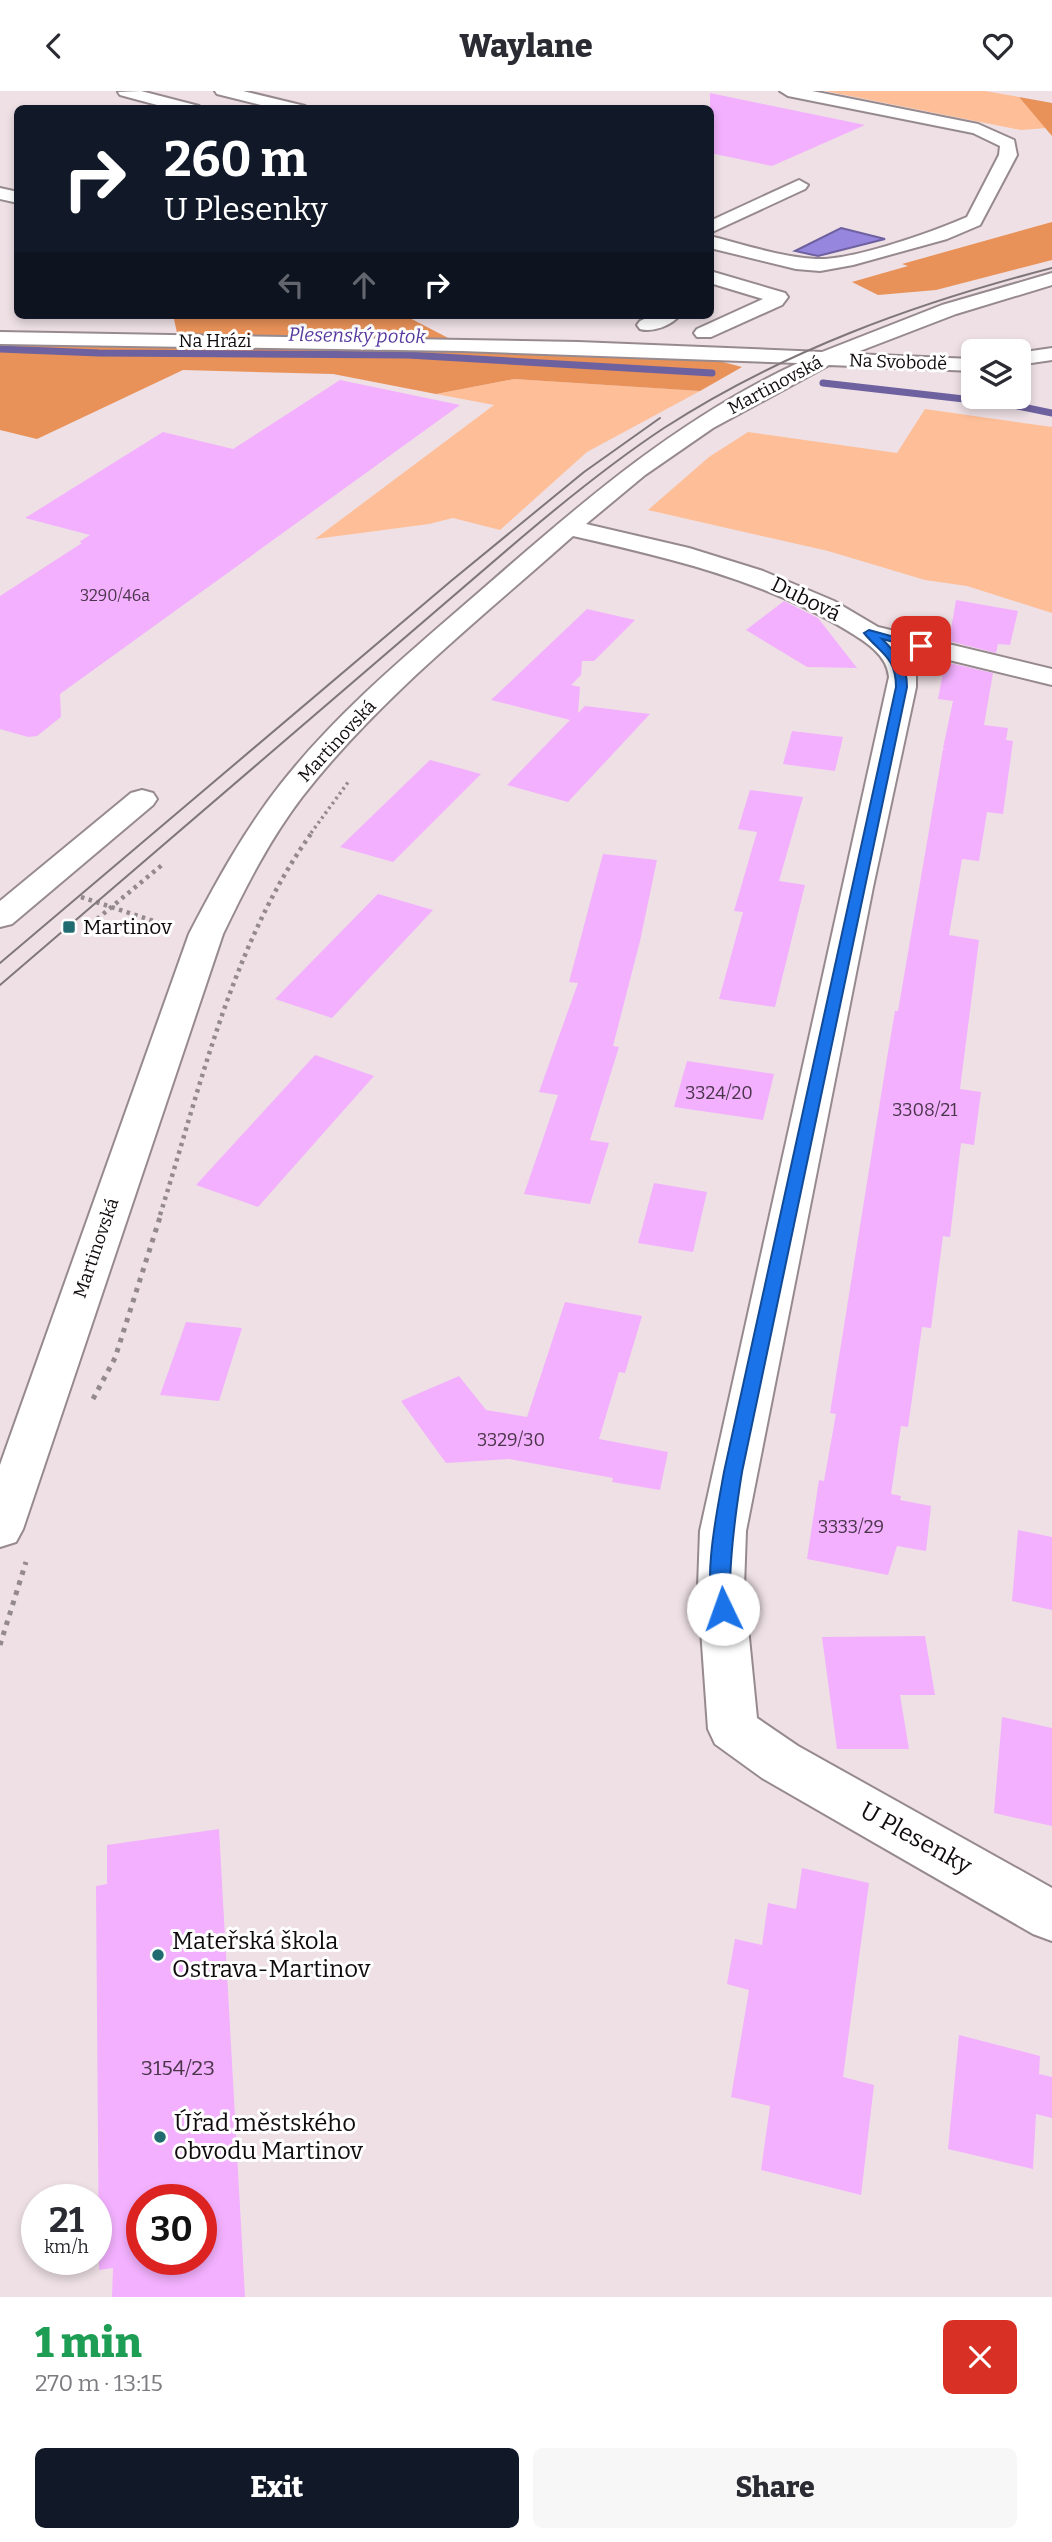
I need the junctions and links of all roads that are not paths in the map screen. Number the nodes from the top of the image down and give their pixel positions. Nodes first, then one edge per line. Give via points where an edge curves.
1 (223, 91) edge
2 (788, 91) edge
3 (117, 94) edge
4 (312, 94) dead end
5 (172, 105) edge
6 (269, 105) edge
7 (282, 105) edge
8 (799, 185) dead end
9 (714, 226) edge
10 (714, 242) edge
11 (714, 278) edge
12 (1052, 279) edge
13 (739, 285) junction
14 (714, 295) edge
15 (661, 319) edge
16 (417, 323) dead end
17 (647, 325) dead end
18 (579, 331) dead end
19 (704, 333) dead end
20 (0, 338) edge
21 (477, 344) junction
22 (598, 348) junction
23 (1052, 354) edge
24 (1031, 357) edge
25 (823, 359) junction
26 (961, 365) edge
27 (568, 527) junction
28 (869, 633) junction
29 (1052, 677) edge
30 (142, 799) dead end
31 (0, 918) edge
32 (0, 1529) edge
33 (780, 1762) joint
34 (1052, 1916) edge

1 - 6 street
2 - 10 street via 978,128 1008,144 1008,155 974,221 940,235 820,265
3 - 5 street
4 - 7 street
8 - 9 street
11 - 13 street
12 - 25 street, Martinovská via 940,312
13 - 14 street
13 - 19 street via 778,297
15 - 17 street
16 - 21 street
18 - 22 street
20 - 21 street, Na Hrázi
21 - 22 street, Na Hrázi
22 - 25 street, Na Hrázi
23 - 24 street
25 - 26 street, Na Svobodě
25 - 27 street, Martinovská via 702,425
27 - 28 street, Dubová via 724,565 775,583
27 - 32 street, Martinovská via 350,724 299,780 228,888 174,1021
28 - 29 street
28 - 33 street, Dubová via 896,659 902,670 901,687 723,1531 720,1587 733,1729
30 - 31 street
33 - 34 street, U Plesenky

